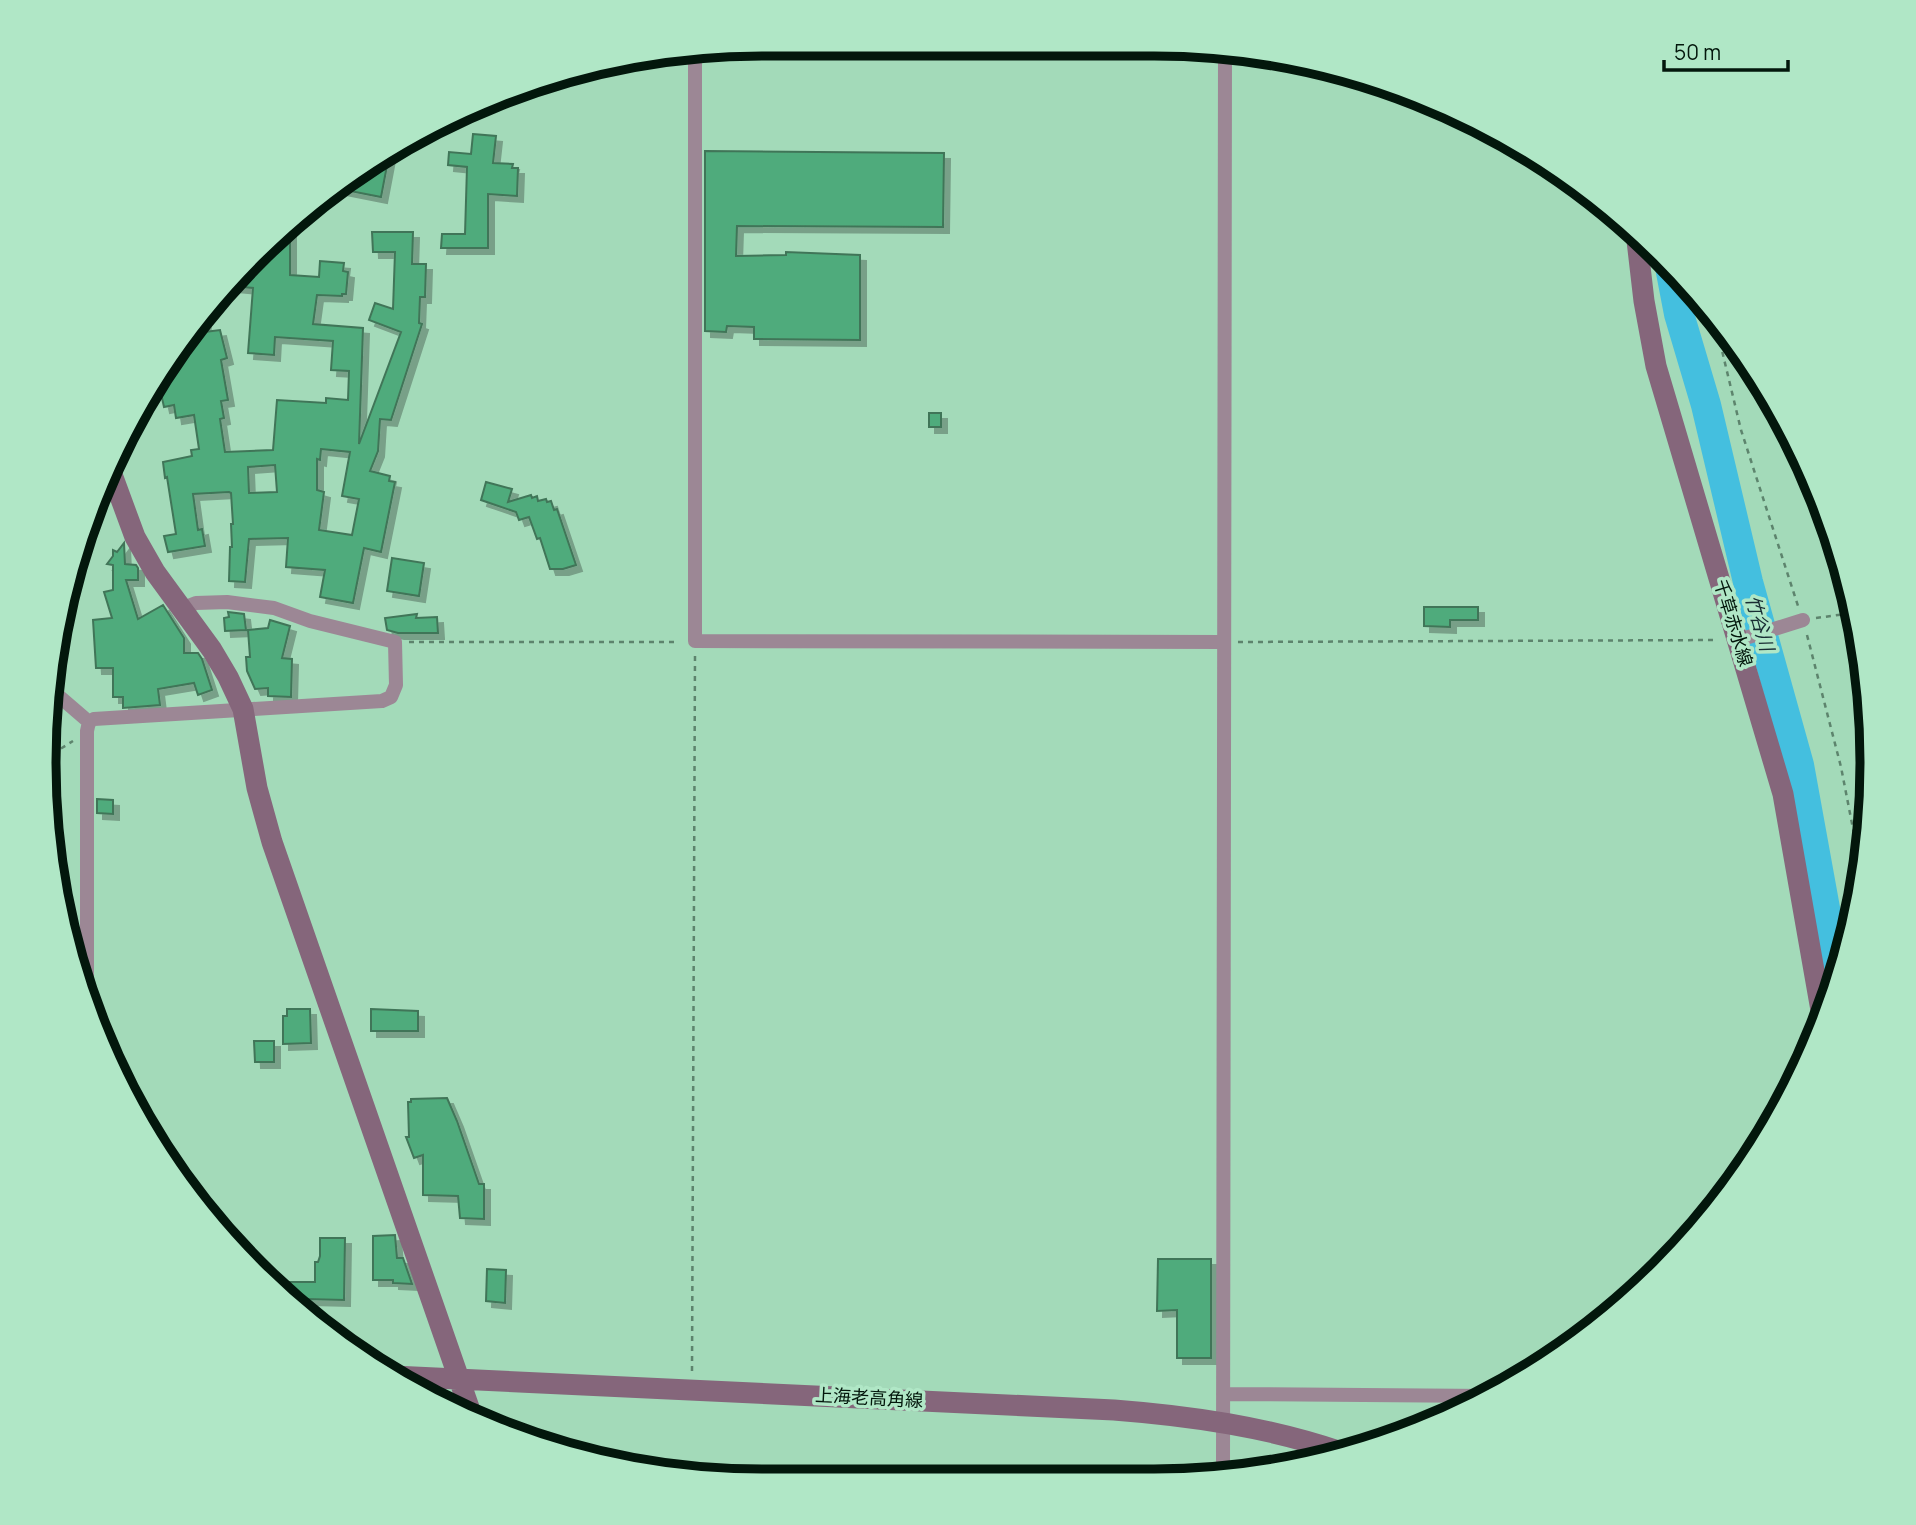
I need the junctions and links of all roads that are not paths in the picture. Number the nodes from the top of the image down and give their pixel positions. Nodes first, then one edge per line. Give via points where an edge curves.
1 (695, 60) edge
2 (1225, 60) edge
3 (1638, 249) edge
4 (115, 482) edge
5 (181, 609) junction
6 (1802, 620) road end
7 (1738, 640) junction
8 (1224, 642) junction
9 (60, 698) edge
10 (243, 709) junction
11 (88, 726) junction
12 (87, 970) edge
13 (1819, 1000) edge
14 (414, 1377) edge
15 (461, 1379) junction
16 (1223, 1394) junction
17 (1466, 1396) edge
18 (469, 1404) edge
19 (1222, 1422) junction
20 (1327, 1447) edge
21 (1223, 1465) edge

1 - 8 street via 695,642
2 - 8 street
3 - 7 main road, 千草赤水線 via 1656,366
4 - 5 main road via 135,537
5 - 10 main road via 212,650
5 - 10 street via 197,603 227,602 274,608 395,642 396,685 391,697 382,701
6 - 7 street
7 - 13 main road, 千草赤水線 via 1783,794
8 - 16 street
9 - 11 street
10 - 11 street via 94,719
10 - 15 main road via 272,842
11 - 12 street
14 - 15 main road, 上海老高角線
15 - 18 main road
15 - 19 main road, 上海老高角線 via 1115,1410
16 - 17 street
16 - 19 street
19 - 20 main road, 上海老高角線
19 - 21 street

